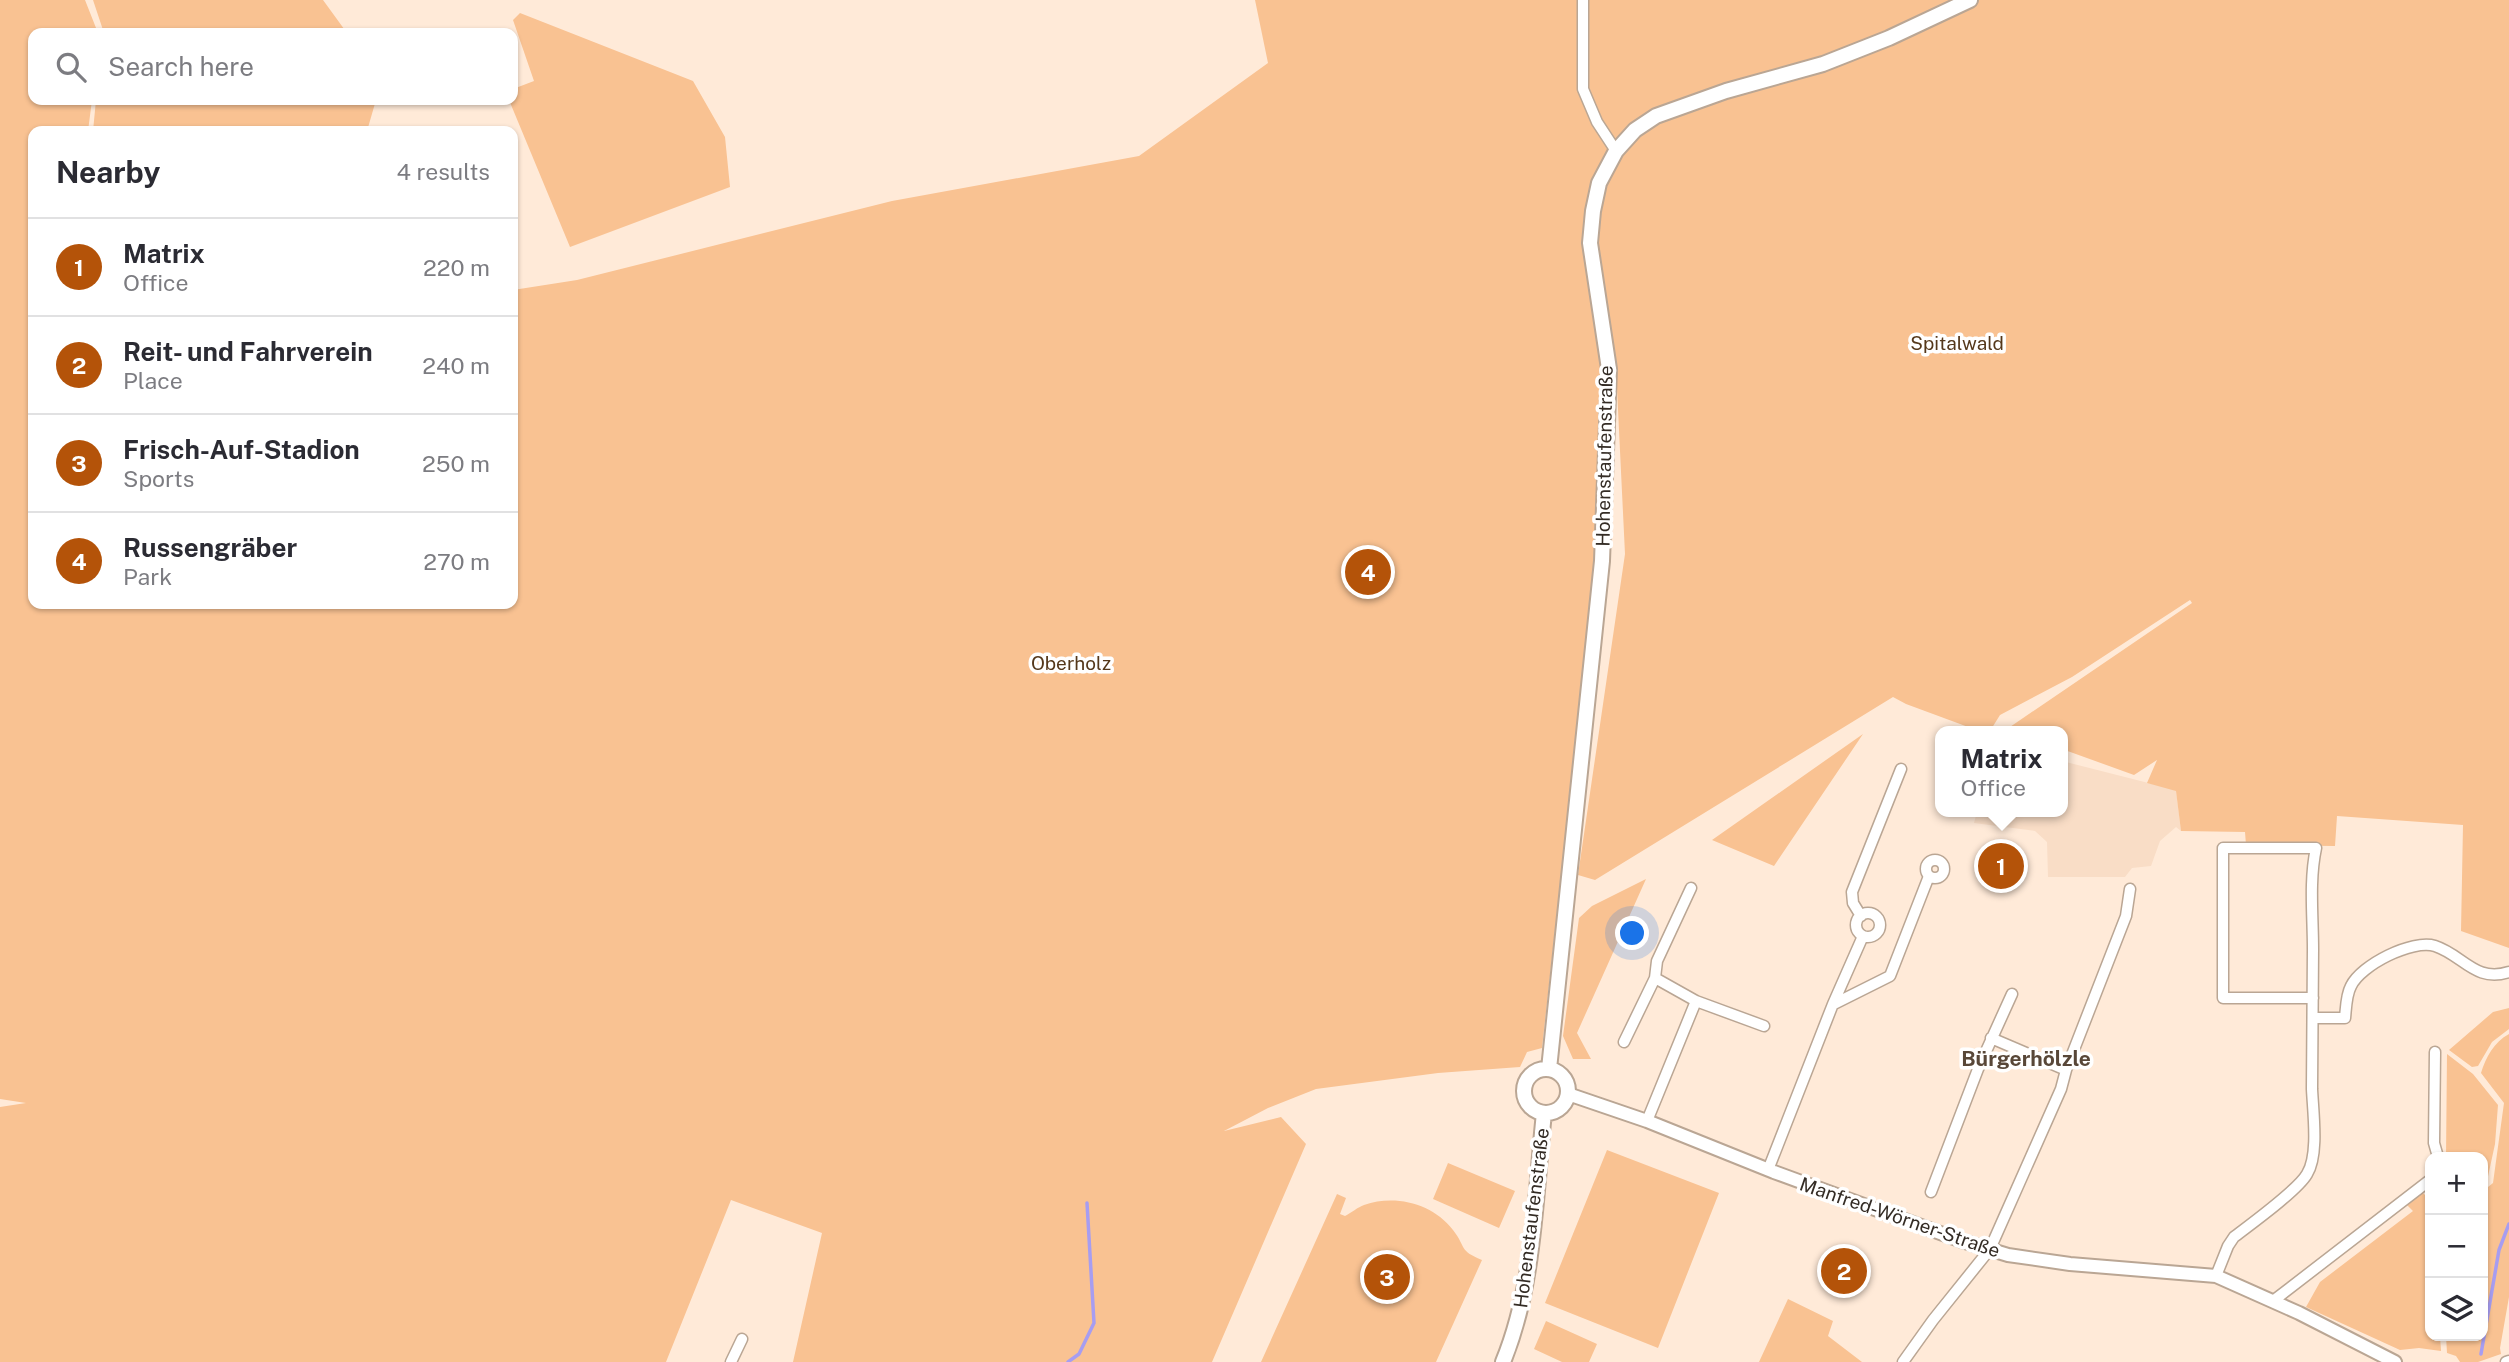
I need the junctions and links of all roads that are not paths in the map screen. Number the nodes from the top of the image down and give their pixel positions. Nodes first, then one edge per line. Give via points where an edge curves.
1 (1583, 0) edge
2 (1970, 0) edge
3 (1616, 151) junction
4 (1901, 769) dead end
5 (1929, 876) dead end
6 (1691, 888) dead end
7 (2130, 889) dead end
8 (1861, 916) junction
9 (1864, 936) junction
10 (2509, 972) edge
11 (1655, 978) junction
12 (2011, 994) dead end
13 (2313, 998) junction
14 (1696, 1001) junction
15 (1833, 1004) junction
16 (2313, 1018) junction
17 (1764, 1026) dead end
18 (1991, 1038) junction
19 (1624, 1042) dead end
20 (2435, 1052) dead end
21 (1549, 1069) junction
22 (2066, 1070) junction
23 (1568, 1094) junction
24 (1544, 1113) junction
25 (1647, 1121) junction
26 (2437, 1152) edge
27 (1768, 1170) junction
28 (2425, 1184) edge
29 (1931, 1192) dead end
30 (1990, 1249) junction
31 (2217, 1276) junction
32 (2273, 1301) junction
33 (742, 1339) dead end
34 (731, 1362) edge
35 (1503, 1362) edge
36 (1903, 1362) edge
37 (2395, 1362) edge

1 - 3 street via 1583,89
2 - 3 main road, Hohenstaufenstraße via 1823,64 1656,116
3 - 21 main road, Hohenstaufenstraße via 1599,183 1592,211 1591,256 1609,369 1602,561
4 - 8 street via 1852,891
5 - 15 street via 1889,976
6 - 11 street via 1657,961
7 - 22 street via 2126,916
8 - 9 street via 1857,929
8 - 9 street via 1872,915 1879,924 1875,934
9 - 15 street
10 - 16 street via 2488,975 2435,946 2411,946 2366,968 2350,987 2345,1018
11 - 14 street
11 - 19 street
12 - 18 street
13 - 13 street via 2312,866 2316,848 2223,848 2223,998
13 - 16 street
14 - 17 street
14 - 25 street
15 - 27 street
16 - 31 street via 2311,1167 2306,1177 2234,1237
18 - 22 street
18 - 29 street
20 - 26 street
21 - 23 main road via 1566,1080
21 - 24 main road via 1534,1072 1524,1089 1529,1106
22 - 30 street
23 - 24 main road via 1560,1108
23 - 25 street, Manfred-Wörner-Straße
24 - 35 main road, Hohenstaufenstraße via 1528,1267 1515,1333
25 - 27 street, Manfred-Wörner-Straße
27 - 30 street, Manfred-Wörner-Straße
28 - 32 street
30 - 31 street, Manfred-Wörner-Straße via 2044,1261
30 - 36 street
31 - 32 street, Manfred-Wörner-Straße
32 - 37 street, Manfred-Wörner-Straße
33 - 34 street

